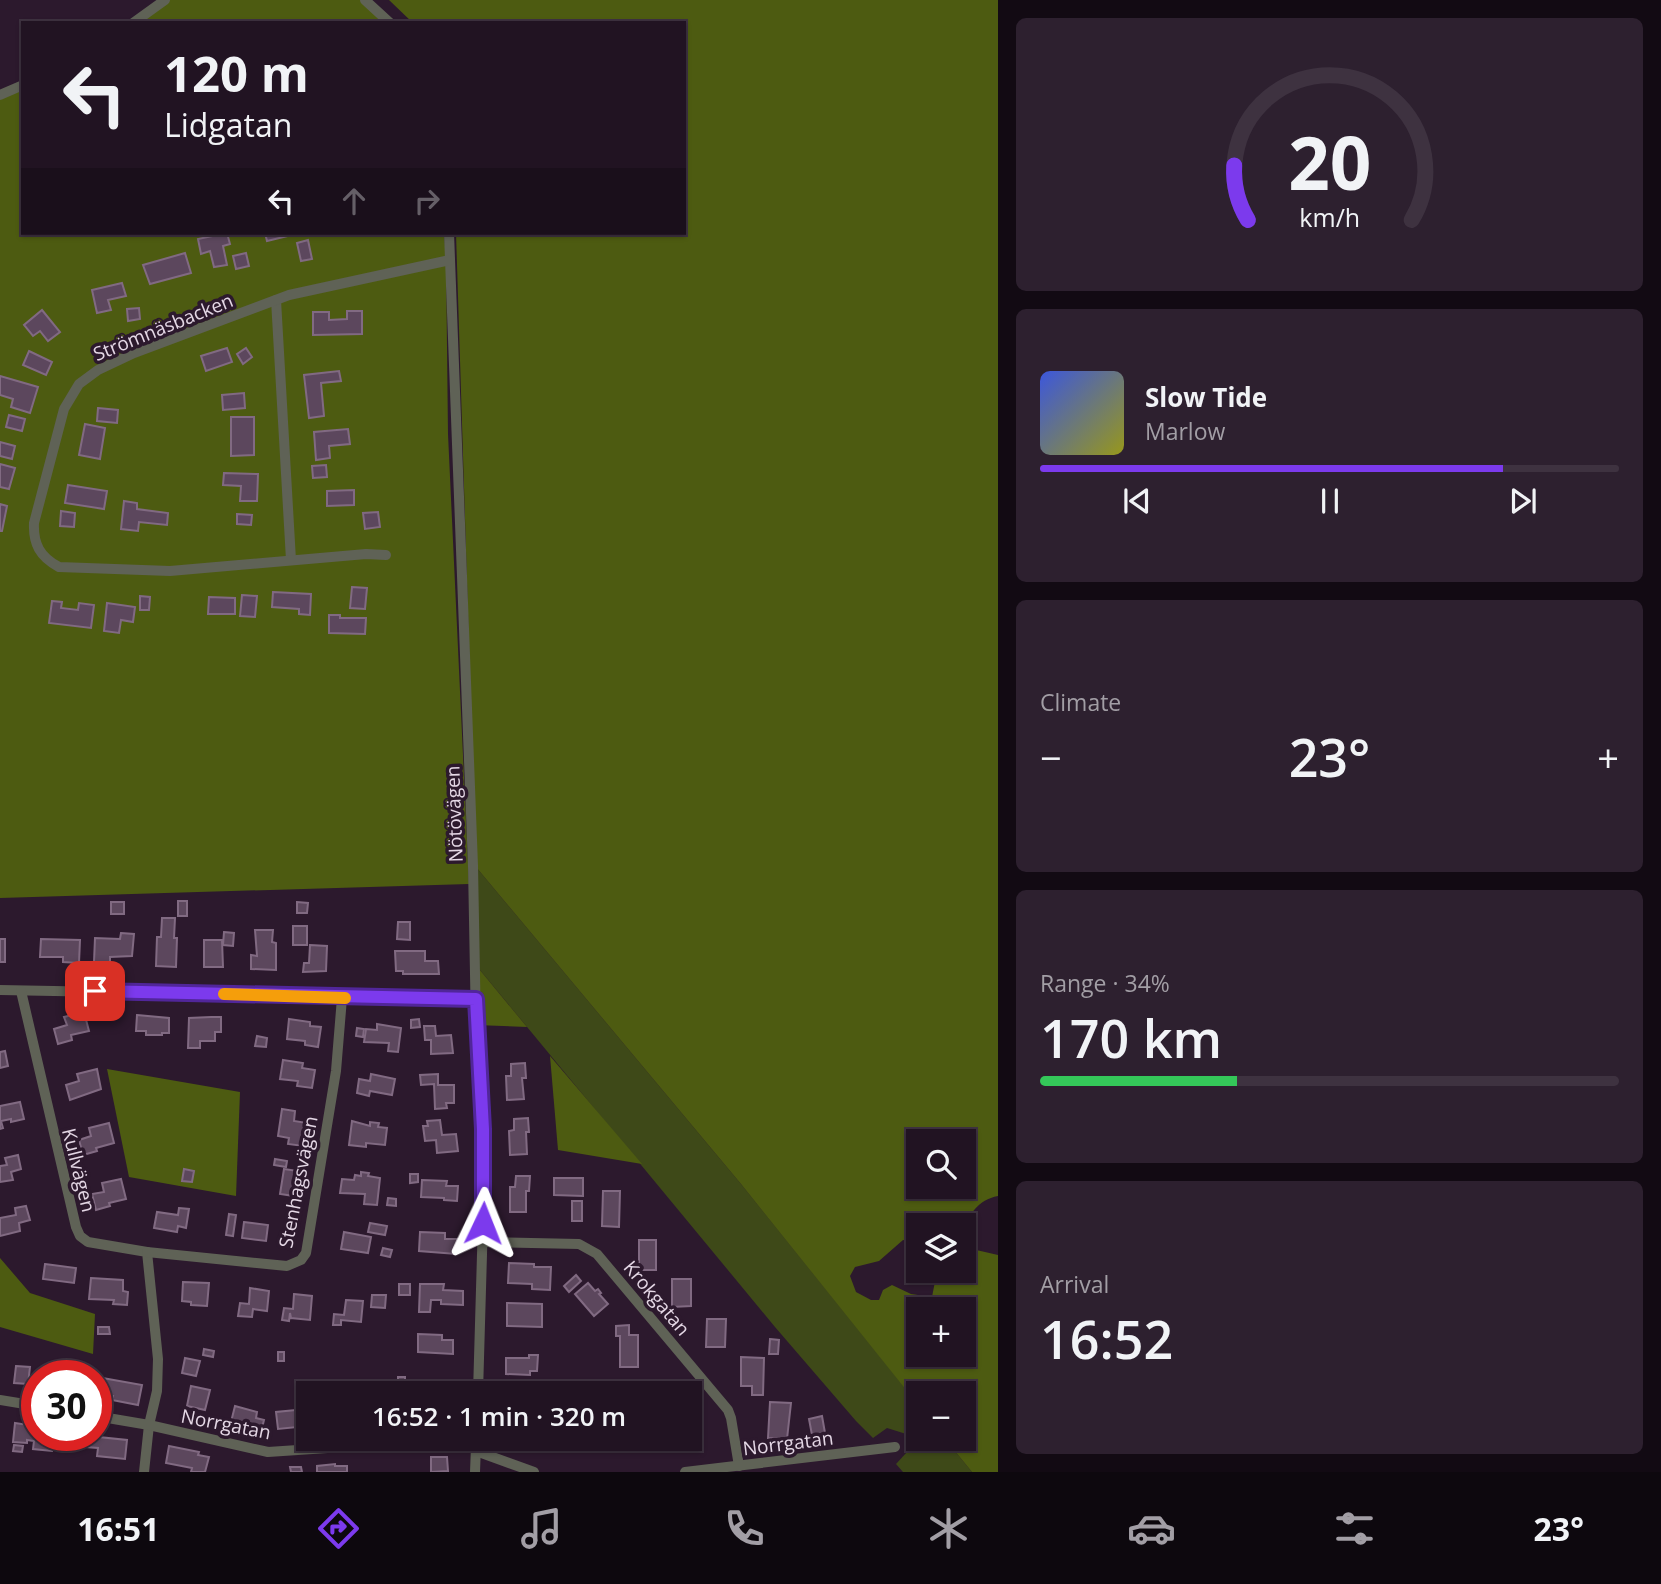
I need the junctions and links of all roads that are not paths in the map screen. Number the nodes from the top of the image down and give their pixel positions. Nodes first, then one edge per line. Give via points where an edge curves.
1 (165, 0) edge
2 (365, 0) edge
3 (137, 21) edge
4 (388, 21) edge
5 (21, 86) edge
6 (0, 95) edge
7 (449, 235) edge
8 (450, 260) junction
9 (276, 300) junction
10 (386, 555) dead end
11 (291, 560) junction
12 (0, 990) edge
13 (21, 991) junction
14 (342, 998) junction
15 (476, 999) junction
16 (482, 1242) junction
17 (147, 1252) junction
18 (478, 1381) edge
19 (0, 1400) edge
20 (21, 1403) edge
21 (112, 1419) edge
22 (149, 1425) junction
23 (895, 1447) dead end
24 (296, 1450) edge
25 (476, 1451) edge
26 (492, 1451) edge
27 (739, 1466) junction
28 (144, 1472) edge
29 (475, 1472) edge
30 (534, 1472) edge
31 (685, 1472) edge

1 - 3 street
2 - 4 street
5 - 6 street
7 - 8 street, Nötövägen
8 - 9 street, Strömnäsbacken
8 - 15 street, Nötövägen
9 - 11 street
9 - 11 street, Strömnäsbacken via 108,364 79,384 59,423 34,535 39,551 59,567 170,571
10 - 11 street, Strömnäsbacken
12 - 13 street
13 - 14 street
13 - 17 street, Kullvägen via 80,1236 88,1242
14 - 15 street
14 - 17 street, Stenhagsvägen via 336,1071 306,1254 287,1266
15 - 16 street, Nötövägen via 484,1174
16 - 18 street, Nötövägen
16 - 27 street, Krokgatan via 579,1244 597,1254 728,1410
17 - 22 street via 158,1359
19 - 20 street
21 - 22 street, Norrgatan
22 - 24 street, Norrgatan via 268,1452
22 - 28 street
23 - 27 street, Norrgatan
25 - 29 street
26 - 30 street, Norrgatan
27 - 31 street, Norrgatan

